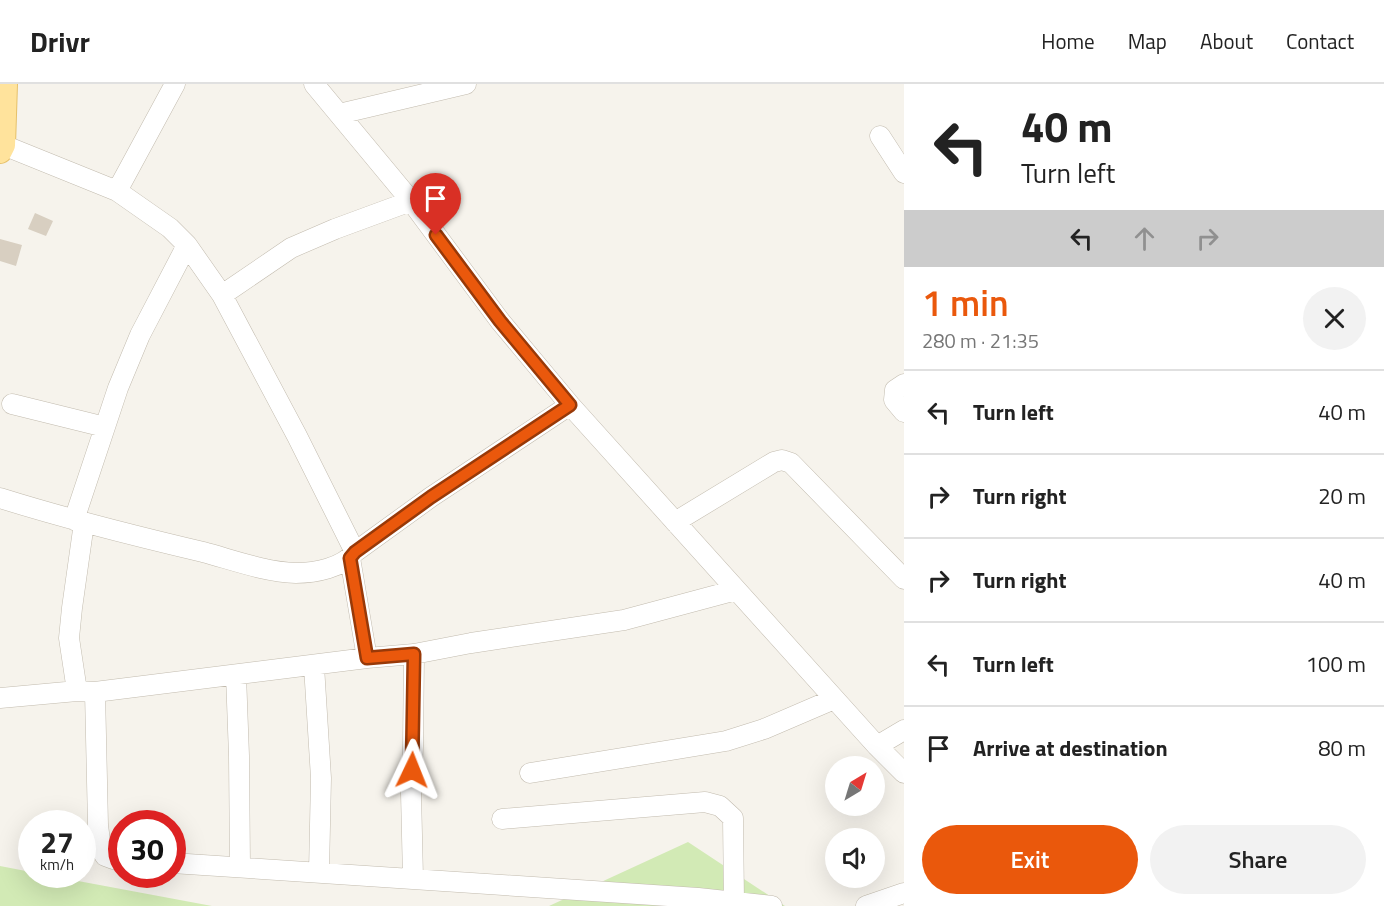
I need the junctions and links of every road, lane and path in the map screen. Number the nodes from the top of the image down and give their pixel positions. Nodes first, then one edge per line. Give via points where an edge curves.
1 (5, 84) edge
2 (175, 84) edge
3 (314, 84) edge
4 (466, 84) edge
5 (339, 114) junction
6 (880, 136) dead end
7 (1, 148) edge
8 (904, 173) edge
9 (117, 191) junction
10 (411, 201) junction
11 (187, 245) junction
12 (222, 295) junction
13 (904, 384) edge
14 (12, 404) dead end
15 (570, 405) junction
16 (904, 412) edge
17 (105, 427) junction
18 (0, 498) edge
19 (79, 522) junction
20 (675, 522) junction
21 (352, 555) junction
22 (904, 579) edge
23 (736, 590) junction
24 (414, 654) junction
25 (367, 658) junction
26 (314, 666) junction
27 (236, 675) junction
28 (86, 692) junction
29 (0, 698) edge
30 (834, 699) junction
31 (904, 730) edge
32 (877, 746) junction
33 (530, 773) dead end
34 (904, 773) edge
35 (502, 819) dead end
36 (108, 857) edge
37 (186, 863) edge
38 (240, 866) junction
39 (320, 872) junction
40 (413, 878) junction
41 (904, 892) edge
42 (734, 902) junction
43 (772, 906) edge
44 (866, 906) edge

1 - 7 main road
2 - 9 street
3 - 5 street
4 - 5 street
5 - 10 street
6 - 8 street
7 - 9 street
9 - 11 street via 170,228
10 - 12 street via 291,248
10 - 15 street via 500,321
11 - 12 street
11 - 17 street via 140,335
12 - 21 street via 297,436
13 - 16 street via 895,390 894,400
14 - 17 street
15 - 20 street
15 - 21 street via 431,497
17 - 19 street
18 - 19 street
19 - 21 street via 295,573 322,571
19 - 28 street via 69,638
20 - 22 street via 782,460 791,464
20 - 23 street
21 - 25 street
23 - 24 street via 624,620
23 - 30 street
24 - 25 street
24 - 40 street
25 - 26 street
26 - 27 street
26 - 39 street via 321,778
27 - 28 street
27 - 38 street
28 - 29 street
28 - 36 street via 101,849
30 - 32 street
30 - 33 street via 726,741
31 - 32 street
32 - 34 street
35 - 42 street via 705,802 720,806 733,818
37 - 38 street
38 - 39 street
39 - 40 street
40 - 42 street
41 - 44 street
42 - 43 street

